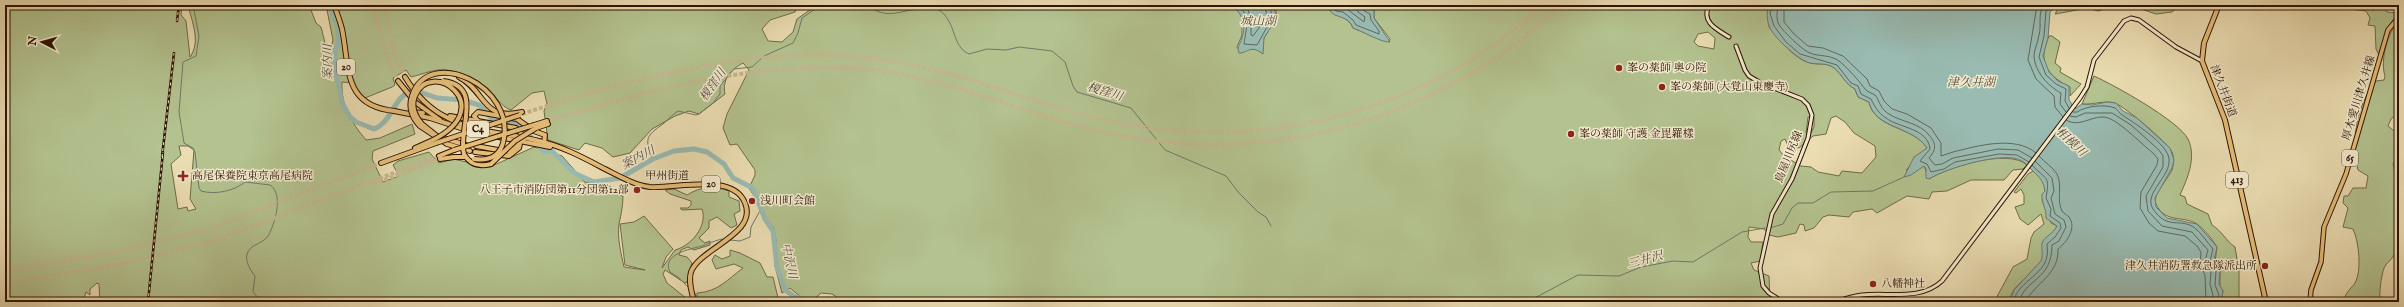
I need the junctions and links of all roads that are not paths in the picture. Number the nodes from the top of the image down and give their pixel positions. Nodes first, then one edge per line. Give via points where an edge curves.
1 (334, 5) edge
2 (1709, 5) edge
3 (2219, 5) edge
4 (2399, 17) edge
5 (1729, 37) tunnel mouth
6 (1736, 46) tunnel mouth
7 (2202, 60) junction
8 (441, 73) junction
9 (405, 77) tunnel mouth
10 (398, 81) tunnel mouth
11 (436, 81) junction
12 (394, 111) junction
13 (423, 113) dead end
14 (450, 116) dead end
15 (478, 122) junction
16 (548, 122) tunnel mouth
17 (421, 125) junction
18 (452, 126) junction
19 (535, 126) junction
20 (506, 138) junction
21 (525, 139) junction
22 (435, 141) junction
23 (542, 144) junction
24 (520, 147) junction
25 (562, 149) junction
26 (512, 151) junction
27 (464, 156) junction
28 (474, 159) dead end
29 (381, 163) tunnel mouth
30 (1776, 298) junction
31 (694, 302) edge
32 (1773, 302) edge
33 (1782, 302) edge
34 (1835, 302) edge
35 (2266, 302) edge
36 (2310, 302) edge

1 - 12 highway, 20 via 342,28 347,72 352,85 364,100 377,108
2 - 5 main road via 1707,14 1710,23
3 - 7 highway, 津久井街道 / 413 via 2204,43
4 - 36 main road, 厚木愛川津久井線 / 65 via 2388,30 2346,174 2325,225 2322,262
6 - 30 main road, 鳥屋川尻線 via 1749,76 1802,99 1812,115 1806,144 1789,185 1773,212 1766,237 1760,275 1766,290
7 - 34 main road via 2176,47 2141,22 2127,19 2096,57 2087,86 2074,106 1945,278 1935,287 1920,292 1860,295
7 - 35 highway, 津久井街道 / 413 via 2225,120
8 - 17 highway, bridge via 424,79 413,92 410,109
8 - 22 highway, C4, bridge via 460,77 467,82 495,112 521,113
8 - 28 highway, bridge via 462,76 479,84 494,98 503,114 504,135 499,151 489,159
9 - 21 highway, 20, bridge via 419,97 436,112 454,122
10 - 18 highway, 20 via 415,102
11 - 17 highway, bridge via 422,86 414,98 414,109
11 - 22 highway, bridge via 447,84 456,91 461,108 456,125
11 - 27 highway, bridge via 453,83 463,91 466,98 467,113 462,145
12 - 13 highway, 20
12 - 18 highway, 甲州街道 / 20 via 430,118
14 - 15 highway, 甲州街道 / 20
15 - 21 highway, 甲州街道 / 20 via 516,128
15 - 23 highway, 20 via 474,116 476,112 521,121 534,132 545,135
16 - 19 highway
17 - 24 highway via 447,144 473,152 509,156
17 - 26 highway via 437,136 474,146
18 - 20 highway, 甲州街道 / 20
19 - 27 highway, bridge via 514,141 491,164 477,165
19 - 27 highway, C4, bridge via 454,150 439,158
20 - 21 highway, 甲州街道 / 20
20 - 26 highway via 514,143
21 - 23 highway, 甲州街道 / 20
21 - 24 highway
21 - 24 highway
21 - 26 highway
22 - 29 highway
23 - 25 highway, 甲州街道 / 20
23 - 25 highway, 甲州街道 / 20
25 - 31 highway, 甲州街道 / 20 via 629,181 651,187 711,184 731,188 744,199 747,211 744,223 696,264 691,274
30 - 32 main road
30 - 33 main road, 鳥屋川尻線

